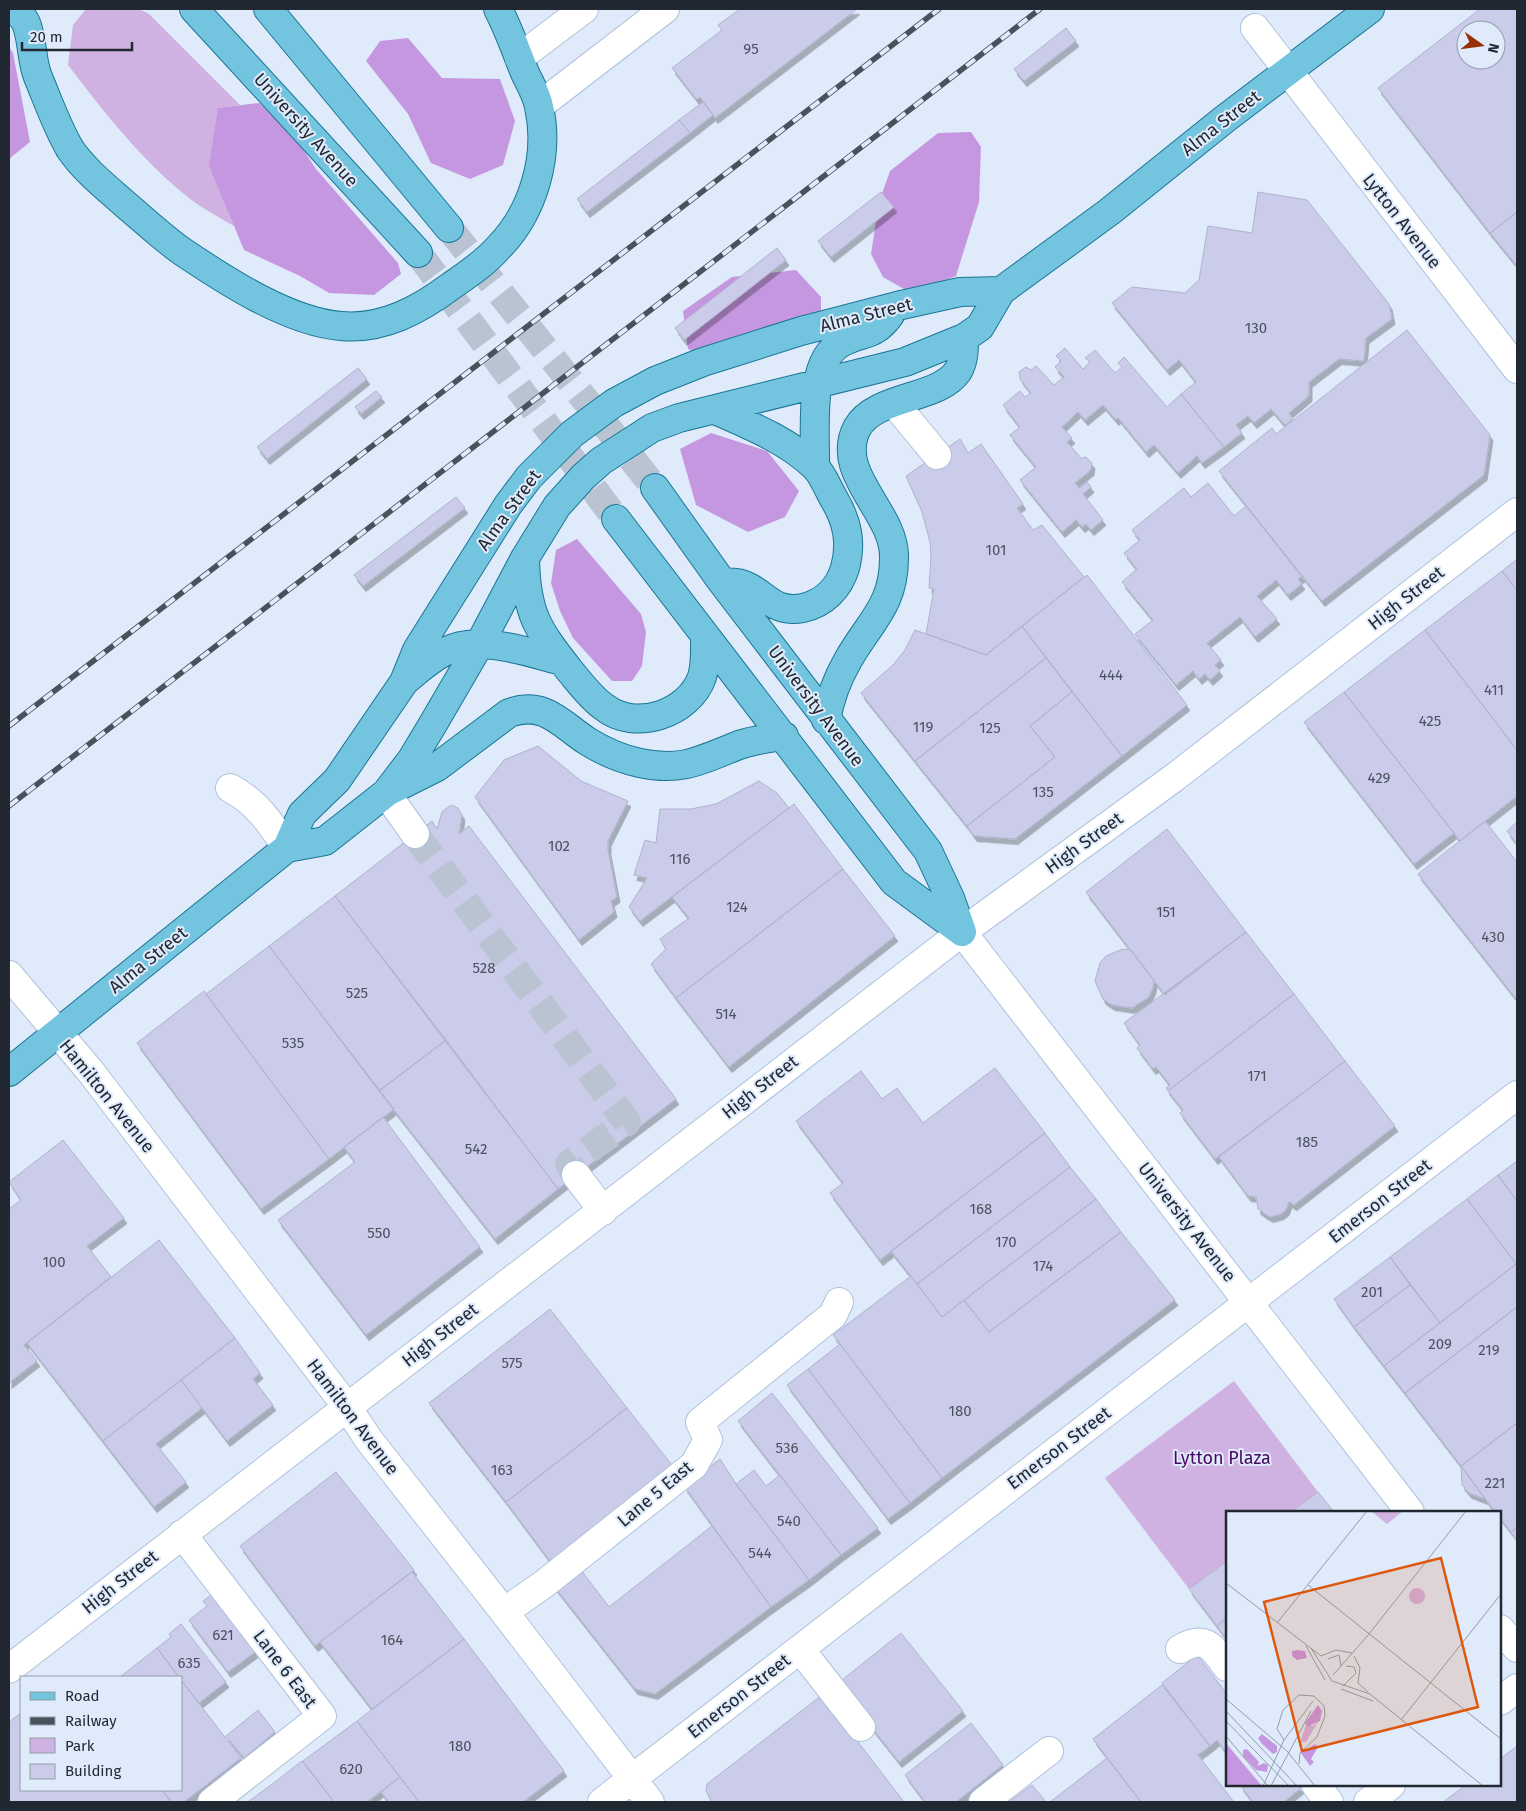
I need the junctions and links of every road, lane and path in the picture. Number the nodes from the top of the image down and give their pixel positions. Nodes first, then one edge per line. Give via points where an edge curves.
1 (194, 9) edge
2 (268, 9) edge
3 (498, 9) edge
4 (584, 9) edge
5 (665, 9) edge
6 (1370, 9) edge
7 (24, 13) edge
8 (1255, 28) dead end
9 (519, 58) junction
10 (1288, 72) junction
11 (539, 106) junction
12 (449, 228) tunnel mouth
13 (418, 253) tunnel mouth
14 (1000, 291) junction
15 (897, 306) junction
16 (964, 338) junction
17 (1517, 369) edge
18 (817, 384) junction
19 (894, 403) junction
20 (715, 410) junction
21 (937, 455) dead end
22 (815, 467) junction
23 (655, 488) tunnel mouth
24 (1517, 512) edge
25 (616, 519) tunnel mouth
26 (525, 558) junction
27 (722, 582) junction
28 (705, 635) junction
29 (480, 645) junction
30 (562, 661) junction
31 (404, 682) junction
32 (826, 720) junction
33 (784, 736) junction
34 (230, 788) dead end
35 (386, 793) junction
36 (415, 834) tunnel mouth
37 (287, 848) junction
38 (962, 932) junction
39 (9, 975) edge
40 (56, 1033) junction
41 (9, 1072) edge
42 (1517, 1095) edge
43 (576, 1175) dead end
44 (603, 1211) junction
45 (839, 1302) dead end
46 (1249, 1302) junction
47 (347, 1407) junction
48 (1409, 1511) edge
49 (182, 1534) junction
50 (504, 1612) junction
51 (1501, 1630) edge
52 (1180, 1648) dead end
53 (1517, 1648) edge
54 (800, 1649) junction
55 (1226, 1666) edge
56 (9, 1669) edge
57 (1517, 1688) edge
58 (1501, 1699) edge
59 (861, 1727) dead end
60 (1050, 1751) dead end
61 (633, 1778) junction
62 (1317, 1786) edge
63 (1390, 1786) edge
64 (212, 1802) edge
65 (602, 1802) edge
66 (650, 1802) edge
67 (984, 1802) edge
68 (1329, 1802) edge
69 (1368, 1802) edge

1 - 13 main road, University Avenue
2 - 12 main road
3 - 9 main road
4 - 9 street
5 - 11 street
6 - 10 main road, Alma Street
7 - 11 main road via 35,70 55,117 70,149 94,176 160,235 223,277 281,308 339,326 361,327 404,316 440,294 497,250 525,211 536,184 542,137
8 - 10 street, Lytton Avenue
9 - 11 main road
10 - 14 main road, Alma Street
10 - 17 street, Lytton Avenue
14 - 15 main road, Alma Street via 960,292
14 - 16 main road, Alma Street via 980,327
15 - 18 main road via 880,328 840,344 823,362
15 - 31 main road, Alma Street via 801,331 703,362 655,381 614,403 579,429 529,477 508,505 417,650
16 - 18 main road, Alma Street via 905,362
16 - 19 main road via 963,357 957,372 938,386
18 - 20 main road, Alma Street
18 - 22 main road
19 - 21 street
19 - 32 main road via 867,416 852,444 852,460 890,533 894,553 893,575 880,613 848,661 831,696
20 - 22 main road via 783,444
20 - 26 main road, Alma Street via 652,428 601,461 556,506
22 - 27 main road via 847,526 848,554 834,588 815,604 801,608 776,606 742,584
23 - 27 main road, University Avenue
24 - 38 street, High Street via 1175,777
25 - 28 main road, University Avenue
26 - 29 main road, Alma Street
26 - 30 main road via 525,588 532,613 545,640
27 - 32 main road, University Avenue
28 - 30 main road via 702,677 696,689 684,703 654,718 630,718 604,708
28 - 33 main road, University Avenue
29 - 30 main road via 505,646
29 - 31 main road via 445,651
29 - 35 main road, Alma Street via 412,759
31 - 37 main road, Alma Street via 338,780 302,814
32 - 38 main road, University Avenue via 928,851
33 - 35 main road via 740,745 691,765 657,765 617,756 543,711 521,708 510,712 437,767
33 - 38 main road, University Avenue via 894,882
34 - 37 street via 245,796 261,811
35 - 36 street
35 - 37 main road, Alma Street via 325,841
37 - 40 main road, Alma Street
38 - 44 street, High Street
38 - 46 street, University Avenue
39 - 40 street, Hamilton Avenue
40 - 41 main road, Alma Street
40 - 47 street, Hamilton Avenue via 91,1072
42 - 46 street, Emerson Street
43 - 44 street
44 - 47 street, High Street
45 - 50 street, Lane 5 East via 833,1314 700,1422 708,1440 694,1466
46 - 48 street, University Avenue
46 - 54 street, Emerson Street
47 - 49 street, High Street
47 - 50 street, Hamilton Avenue via 369,1440
49 - 56 street, High Street
49 - 64 street, Lane 6 East via 322,1716
50 - 61 street, Hamilton Avenue
51 - 53 street
52 - 55 street via 1202,1641 1212,1647
54 - 59 street
54 - 61 street, Emerson Street
57 - 58 street
60 - 67 street
61 - 65 street, Emerson Street
61 - 66 street, Hamilton Avenue
62 - 68 street
63 - 69 street

